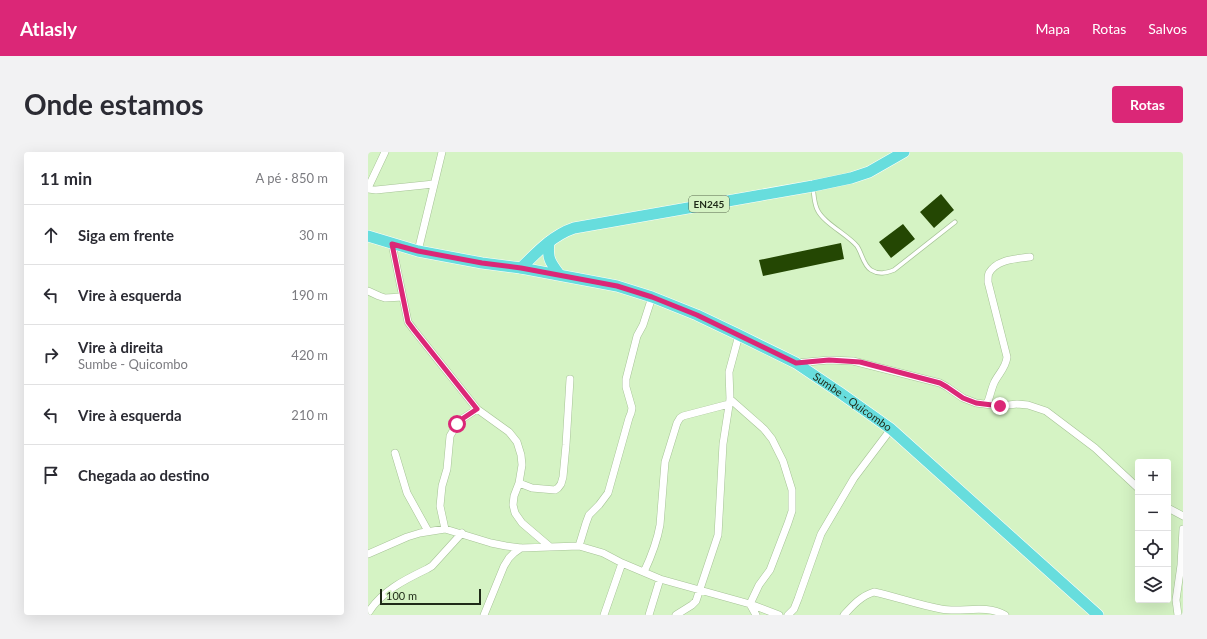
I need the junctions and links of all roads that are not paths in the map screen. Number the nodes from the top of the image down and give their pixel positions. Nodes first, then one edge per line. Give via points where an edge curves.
1 (385, 152) edge
2 (904, 152) edge
3 (443, 153) edge
4 (434, 184) junction
5 (813, 186) junction
6 (368, 188) edge
7 (955, 222) dead end
8 (368, 236) edge
9 (549, 242) junction
10 (392, 244) junction
11 (418, 251) junction
12 (1030, 257) dead end
13 (521, 268) junction
14 (559, 274) junction
15 (368, 291) edge
16 (403, 297) junction
17 (652, 297) junction
18 (739, 335) junction
19 (796, 363) junction
20 (570, 378) dead end
21 (730, 401) junction
22 (987, 404) junction
23 (477, 409) junction
24 (891, 429) junction
25 (395, 453) dead end
26 (518, 483) junction
27 (1135, 485) edge
28 (1171, 510) edge
29 (1183, 516) edge
30 (1183, 528) edge
31 (445, 529) junction
32 (428, 531) junction
33 (462, 533) junction
34 (549, 546) junction
35 (579, 546) junction
36 (522, 548) junction
37 (368, 554) edge
38 (622, 563) junction
39 (644, 572) junction
40 (660, 579) junction
41 (700, 590) junction
42 (750, 604) junction
43 (686, 612) edge
44 (368, 613) edge
45 (484, 615) edge
46 (604, 615) edge
47 (649, 615) edge
48 (676, 615) edge
49 (756, 615) edge
50 (779, 615) edge
51 (788, 615) edge
52 (844, 615) edge
53 (1005, 615) edge
54 (1098, 615) edge
55 (1178, 615) edge

1 - 6 street
2 - 5 main road, EN245 via 869,172
3 - 4 street
4 - 6 street via 376,190
4 - 11 street
5 - 7 lane via 818,211 856,244 867,267 880,274 894,270
5 - 9 main road, EN245 via 574,228 564,231
8 - 10 main road, Sumbe - Quicombo
9 - 13 main road, EN245
9 - 14 main road via 549,260
10 - 11 main road, Sumbe - Quicombo
10 - 16 street
11 - 13 main road, Sumbe - Quicombo
12 - 22 street via 1009,259 989,273 988,282 1007,357
13 - 14 main road, Sumbe - Quicombo
14 - 17 main road, Sumbe - Quicombo via 617,286
15 - 16 street via 385,298
16 - 23 street via 408,322
17 - 18 main road, Sumbe - Quicombo
17 - 35 street via 637,336 626,379 632,408 608,493 589,515
18 - 19 main road, Sumbe - Quicombo
18 - 21 street via 730,367
19 - 22 street via 829,360 860,362 940,383 963,398
19 - 24 main road, Sumbe - Quicombo
20 - 26 street via 561,484 554,490 532,488
21 - 39 street via 683,416 677,423 665,462 659,534
21 - 41 street via 723,444 718,535
21 - 42 street via 764,429 772,439 783,461 792,490 792,511 788,523 770,570
22 - 27 street via 1028,405 1046,411 1095,448
23 - 26 street via 509,432 517,442 522,465
23 - 31 street via 462,419 450,436 440,506
24 - 51 street via 854,478 820,534 798,599
24 - 54 main road, Sumbe - Quicombo
25 - 32 street via 406,493
26 - 34 street via 513,505 516,513 522,522
28 - 29 street
30 - 55 street via 1176,600
31 - 32 street
31 - 33 street
32 - 37 street
33 - 36 street via 492,543
33 - 44 street via 432,566 392,587
34 - 35 street
34 - 36 street
35 - 38 street via 603,553
36 - 45 street via 514,553 504,566
38 - 39 street
38 - 46 street
39 - 40 street
40 - 41 street
40 - 47 street
41 - 42 street
41 - 43 street via 696,601
42 - 49 street
42 - 50 street
43 - 48 street
52 - 53 street via 859,599 874,592 941,610 987,609

